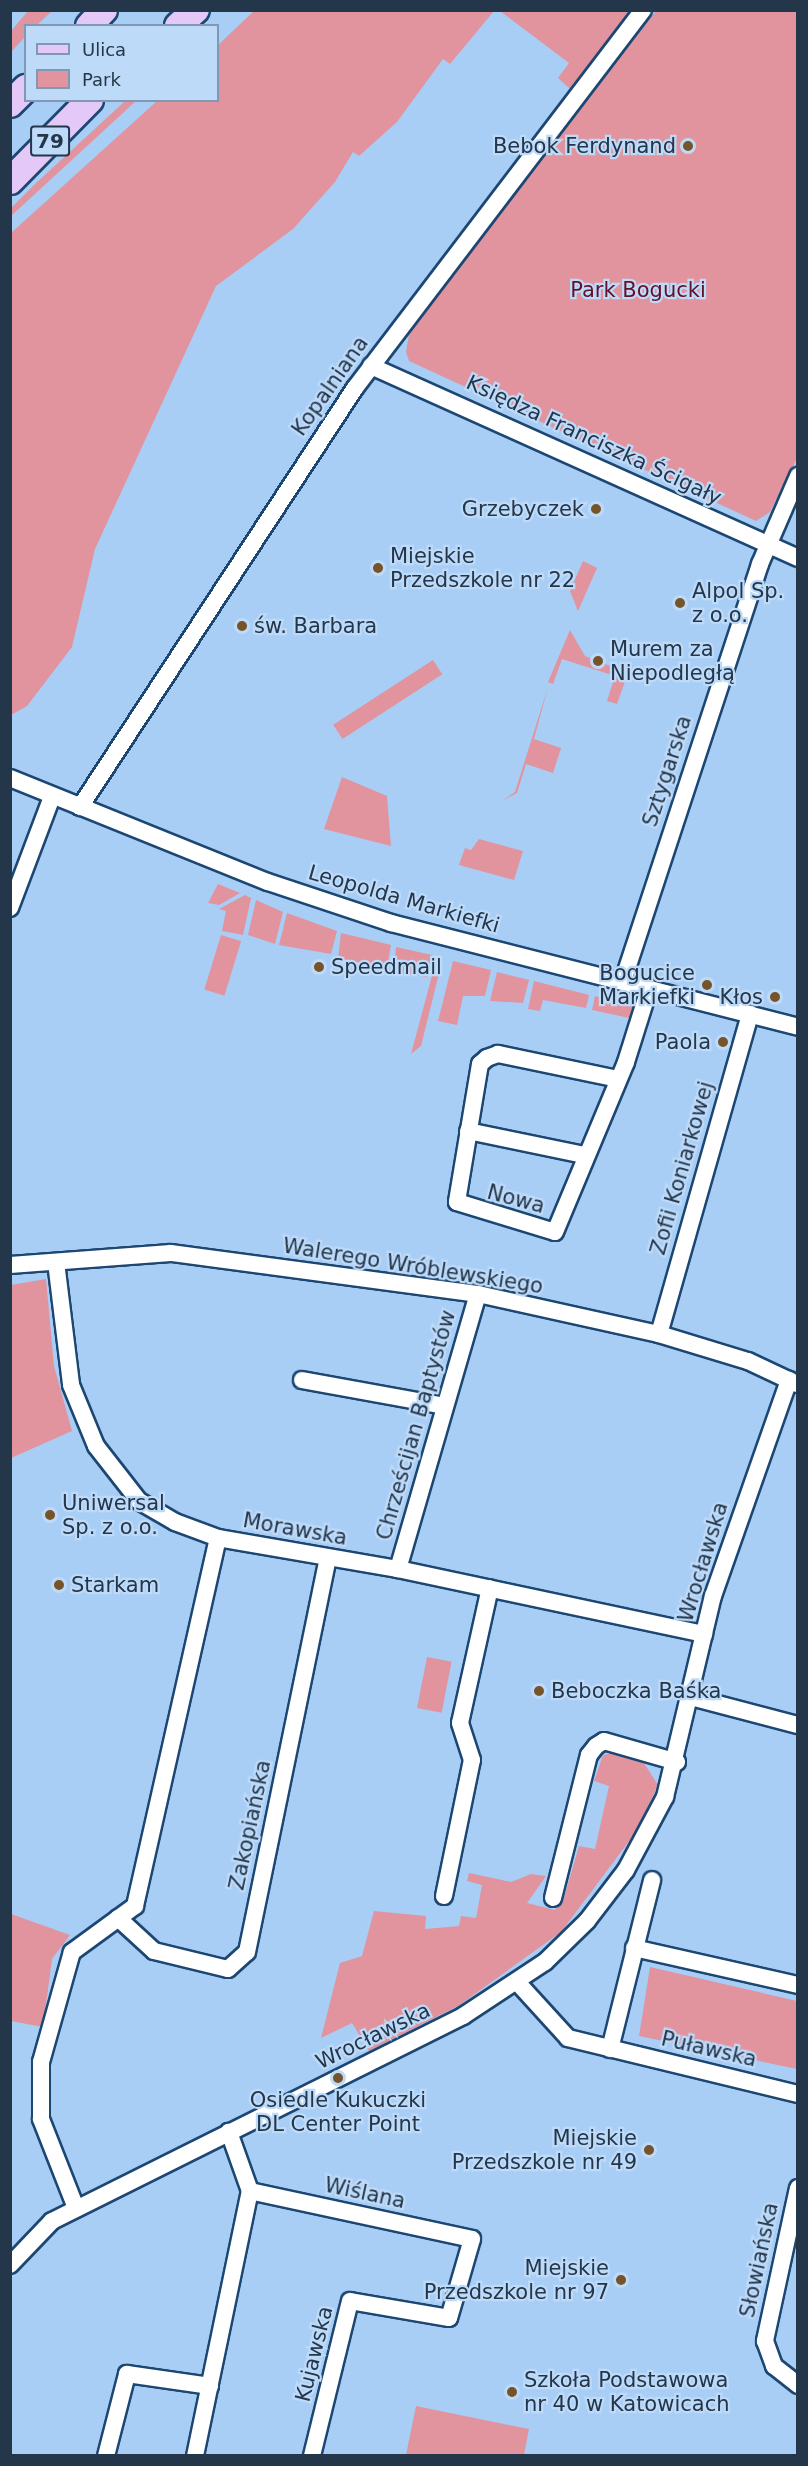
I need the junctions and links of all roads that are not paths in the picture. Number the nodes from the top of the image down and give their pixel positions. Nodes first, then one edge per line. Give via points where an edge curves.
1 (104, 10) edge
2 (179, 10) edge
3 (196, 10) edge
4 (643, 10) edge
5 (90, 24) edge
6 (166, 24) edge
7 (180, 24) edge
8 (24, 90) edge
9 (88, 102) edge
10 (10, 104) edge
11 (10, 181) edge
12 (371, 366) junction
13 (798, 476) edge
14 (767, 545) junction
15 (798, 558) edge
16 (10, 778) edge
17 (52, 797) junction
18 (80, 807) junction
19 (10, 908) edge
20 (623, 981) junction
21 (649, 989) junction
22 (750, 1014) junction
23 (798, 1027) edge
24 (618, 1079) junction
25 (468, 1131) junction
26 (584, 1155) junction
27 (56, 1262) junction
28 (10, 1265) edge
29 (478, 1294) junction
30 (659, 1334) junction
31 (303, 1380) dead end
32 (793, 1382) edge
33 (445, 1406) junction
34 (218, 1538) junction
35 (328, 1558) junction
36 (398, 1569) junction
37 (490, 1588) junction
38 (704, 1634) junction
39 (691, 1696) junction
40 (798, 1725) edge
41 (677, 1762) junction
42 (652, 1880) dead end
43 (444, 1896) dead end
44 (554, 1898) dead end
45 (118, 1918) junction
46 (634, 1948) junction
47 (518, 1983) junction
48 (798, 1985) edge
49 (610, 2049) junction
50 (798, 2094) edge
51 (229, 2132) junction
52 (798, 2188) edge
53 (250, 2191) junction
54 (76, 2208) junction
55 (795, 2209) edge
56 (472, 2239) joint
57 (10, 2265) edge
58 (798, 2385) edge
59 (210, 2386) junction
60 (106, 2456) edge
61 (195, 2456) edge
62 (312, 2456) edge

1 - 5 main road
2 - 6 main road
3 - 7 main road
4 - 12 street, Kopalniana
8 - 10 main road, 79
9 - 11 main road, 79
12 - 14 street, Księdza Franciszka Ścigały via 644,484
12 - 18 street, Kopalniana
13 - 14 street, Sztygarska
14 - 15 street, Księdza Franciszka Ścigały
14 - 20 street, Sztygarska
16 - 17 street, Leopolda Markiefki
17 - 18 street, Leopolda Markiefki
17 - 19 street
18 - 20 street, Leopolda Markiefki via 268,882 391,922
20 - 21 street, Leopolda Markiefki
21 - 22 street, Leopolda Markiefki
21 - 24 street, Nowa
22 - 23 street, Leopolda Markiefki
22 - 30 street, Zofii Koniarkowej
24 - 25 street, Nowa via 498,1054 480,1064
24 - 26 street, Nowa
25 - 26 street
25 - 26 street, Nowa via 457,1202 555,1232
27 - 28 street, Walerego Wróblewskiego
27 - 29 street, Walerego Wróblewskiego via 171,1253
27 - 34 street, Morawska via 71,1385 96,1446 139,1501 175,1522
29 - 30 street, Walerego Wróblewskiego
29 - 33 street, Chrześcijan Baptystów
30 - 32 street, Walerego Wróblewskiego via 748,1361
31 - 33 street
32 - 38 street, Wrocławska via 724,1560
33 - 36 street, Chrześcijan Baptystów
34 - 35 street, Morawska
34 - 45 street via 135,1906
35 - 36 street, Morawska
35 - 45 street, Zakopiańska via 247,1953 228,1969 154,1951
36 - 37 street, Morawska
37 - 38 street, Morawska
37 - 43 street via 460,1723 472,1760
38 - 39 street, Wrocławska
39 - 40 street
39 - 41 street, Wrocławska
41 - 44 street via 604,1741 596,1746 589,1755
41 - 47 street, Wrocławska via 651,1827 607,1897 571,1939
42 - 46 street
45 - 54 street via 72,1952 64,1967 41,2062 41,2119
46 - 48 street
46 - 49 street
47 - 49 street, Puławska via 568,2038
47 - 51 street, Wrocławska via 463,2016
49 - 50 street, Puławska
51 - 53 street
51 - 54 street, Wrocławska
52 - 55 street, Słowiańska
53 - 56 street, Wiślana
53 - 59 street
54 - 57 street, Wrocławska via 32,2238
55 - 58 street, Słowiańska via 765,2341 774,2366
56 - 62 street, Kujawska via 449,2318 350,2301
59 - 60 street via 127,2374
59 - 61 street

